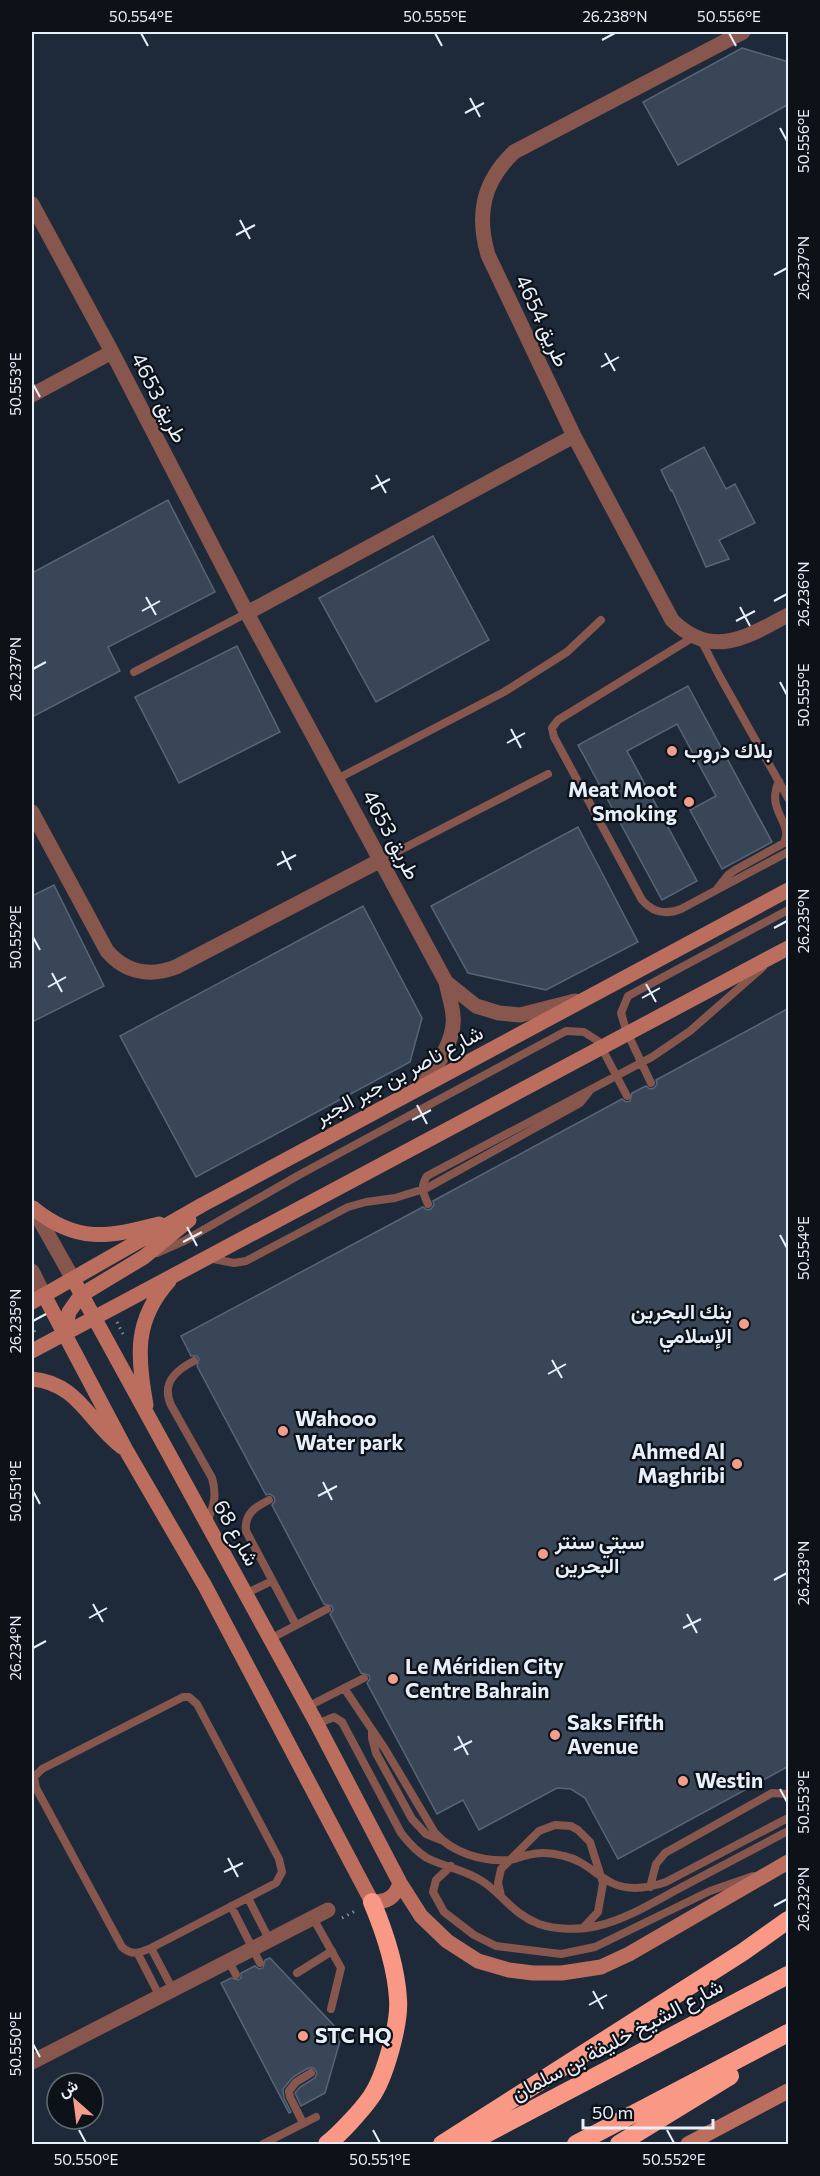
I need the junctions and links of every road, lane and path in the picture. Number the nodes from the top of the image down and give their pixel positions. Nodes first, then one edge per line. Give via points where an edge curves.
1 (743, 32) edge
2 (32, 204) edge
3 (112, 352) junction
4 (32, 395) edge
5 (574, 436) junction
6 (247, 613) junction
7 (789, 615) edge
8 (602, 620) dead end
9 (698, 638) junction
10 (134, 672) dead end
11 (548, 774) dead end
12 (337, 779) junction
13 (779, 781) junction
14 (789, 798) edge
15 (32, 812) edge
16 (789, 852) edge
17 (381, 860) junction
18 (717, 890) junction
19 (789, 890) edge
20 (789, 910) edge
21 (783, 951) edge
22 (446, 982) junction
23 (591, 997) junction
24 (651, 1083) dead end
25 (420, 1087) junction
26 (590, 1090) junction
27 (627, 1096) dead end
28 (428, 1204) dead end
29 (201, 1205) junction
30 (32, 1207) edge
31 (180, 1218) junction
32 (144, 1257) junction
33 (206, 1258) junction
34 (32, 1271) edge
35 (174, 1275) junction
36 (73, 1279) junction
37 (81, 1295) junction
38 (38, 1298) edge
39 (93, 1317) junction
40 (64, 1333) junction
41 (32, 1351) edge
42 (194, 1360) dead end
43 (32, 1379) edge
44 (148, 1416) junction
45 (126, 1450) junction
46 (269, 1500) dead end
47 (207, 1523) junction
48 (272, 1581) junction
49 (245, 1594) junction
50 (327, 1609) dead end
51 (296, 1625) junction
52 (270, 1639) junction
53 (364, 1678) dead end
54 (344, 1688) junction
55 (307, 1707) junction
56 (317, 1724) junction
57 (372, 1731) junction
58 (789, 1794) edge
59 (789, 1818) edge
60 (789, 1831) edge
61 (442, 1841) junction
62 (511, 1860) junction
63 (786, 1863) edge
64 (451, 1866) junction
65 (599, 1874) junction
66 (399, 1883) junction
67 (650, 1887) junction
68 (501, 1896) junction
69 (248, 1898) junction
70 (372, 1902) junction
71 (231, 1906) junction
72 (328, 1910) joint
73 (313, 1918) junction
74 (789, 1920) edge
75 (583, 1928) junction
76 (269, 1940) junction
77 (151, 1948) junction
78 (253, 1948) junction
79 (332, 1951) junction
80 (138, 1954) junction
81 (228, 1960) junction
82 (260, 1963) dead end
83 (297, 1973) dead end
84 (236, 1975) dead end
85 (789, 1975) edge
86 (165, 1992) junction
87 (331, 2009) dead end
88 (789, 2033) edge
89 (789, 2041) edge
90 (32, 2062) edge
91 (311, 2073) dead end
92 (782, 2095) edge
93 (316, 2117) dead end
94 (303, 2123) junction
95 (262, 2145) edge
96 (327, 2145) edge
97 (442, 2145) edge
98 (467, 2145) edge
99 (576, 2145) edge
100 (619, 2145) edge
101 (688, 2145) edge
102 (710, 2145) edge

1 - 5 street, طريق 4654 via 513,152 490,184 482,226 488,255
2 - 3 street, طريق 4653
3 - 4 street
3 - 6 street, طريق 4653
5 - 6 street
5 - 9 street, طريق 4654 via 666,610 681,628
6 - 10 lane
6 - 12 street, طريق 4653
7 - 9 street via 735,641 718,643
8 - 12 lane via 567,652 504,692
9 - 13 lane
9 - 18 lane via 558,720 552,728 559,748 647,906 660,912 674,912
11 - 17 lane
12 - 17 street, طريق 4653
13 - 14 lane
13 - 18 lane via 774,801 786,828 784,843 728,875
15 - 17 street via 107,951 123,966 144,973 176,967
16 - 18 lane
17 - 22 street, طريق 4653
19 - 23 main road, شارع ناصر بن جبر الجبر
20 - 24 lane via 628,996 621,1013
21 - 26 lane via 681,1038
21 - 33 main road
22 - 23 street, طريق 4653 via 476,1006 520,1016
22 - 25 street, طريق 4653 via 454,1017 448,1046
23 - 25 main road, شارع ناصر بن جبر الجبر
25 - 29 main road, شارع ناصر بن جبر الجبر
26 - 28 lane via 427,1176 422,1192
26 - 33 lane via 580,1103 427,1188 348,1207 246,1261
27 - 32 lane via 598,1041 584,1032 566,1031 184,1241
29 - 31 main road, شارع ناصر بن جبر الجبر
29 - 32 main road via 175,1233
30 - 31 main road via 49,1221 86,1235 123,1233
30 - 36 street, شارع 68
31 - 36 main road, شارع ناصر بن جبر الجبر
32 - 37 main road
33 - 35 main road
34 - 38 street
35 - 39 main road
35 - 44 main road via 149,1308 142,1328 140,1369
36 - 37 main road, شارع 68
36 - 38 main road, شارع ناصر بن جبر الجبر
37 - 39 main road, شارع 68
37 - 40 main road via 69,1312
38 - 40 main road
39 - 40 main road
39 - 44 main road, شارع 68
40 - 41 main road
40 - 45 main road
42 - 47 lane via 175,1373 167,1392 212,1478 215,1500
43 - 45 main road via 48,1382 73,1395 105,1433
44 - 47 main road, شارع 68
45 - 70 main road via 204,1586
46 - 48 lane via 250,1512 246,1525
47 - 49 main road, شارع 68
48 - 49 lane
48 - 51 lane
49 - 52 main road, شارع 68
50 - 51 lane
51 - 52 lane
52 - 55 main road, شارع 68
53 - 54 lane
54 - 55 lane
54 - 57 lane
55 - 56 main road, شارع 68
56 - 64 lane via 329,1717 339,1719 401,1833 427,1858
56 - 66 main road, شارع 68
57 - 61 lane
57 - 61 lane via 376,1753 412,1819 426,1834
58 - 67 lane via 771,1793 665,1852 656,1864
59 - 67 lane
60 - 75 lane via 630,1914
61 - 62 lane via 462,1853
62 - 65 lane via 529,1854 557,1855 584,1863
62 - 65 lane via 539,1831 563,1824 578,1830 590,1842
62 - 68 lane via 501,1869
63 - 64 lane via 710,1892 595,1947 561,1954 496,1946 453,1921 433,1892 436,1880
63 - 66 main road, شارع 68 via 629,1954 601,1966 562,1973 525,1972 478,1961 447,1941 421,1916
64 - 68 lane via 482,1881
65 - 67 lane via 613,1883
65 - 75 lane via 603,1883 598,1912
66 - 70 main road via 397,1893 390,1899
68 - 75 lane via 520,1916 542,1925
69 - 71 lane
69 - 76 lane
69 - 80 lane via 276,1883 282,1866 197,1704 183,1697 42,1769 34,1777 36,1788 122,1947
70 - 72 path via 334,1923
70 - 96 highway via 393,1960 399,2002 394,2036 372,2096
71 - 77 lane
71 - 78 lane
72 - 73 street
73 - 76 street
73 - 79 lane
74 - 97 highway
76 - 78 street
77 - 80 lane
77 - 86 lane
78 - 81 street
78 - 82 lane
79 - 83 lane
79 - 87 lane via 341,1973
80 - 86 lane
81 - 84 lane
81 - 86 street
85 - 98 highway, شارع الشيخ خليفة بن سلمان
86 - 90 street
88 - 99 highway
89 - 100 highway
91 - 94 lane via 289,2091
92 - 101 main road
92 - 102 main road
93 - 94 lane
94 - 95 lane

